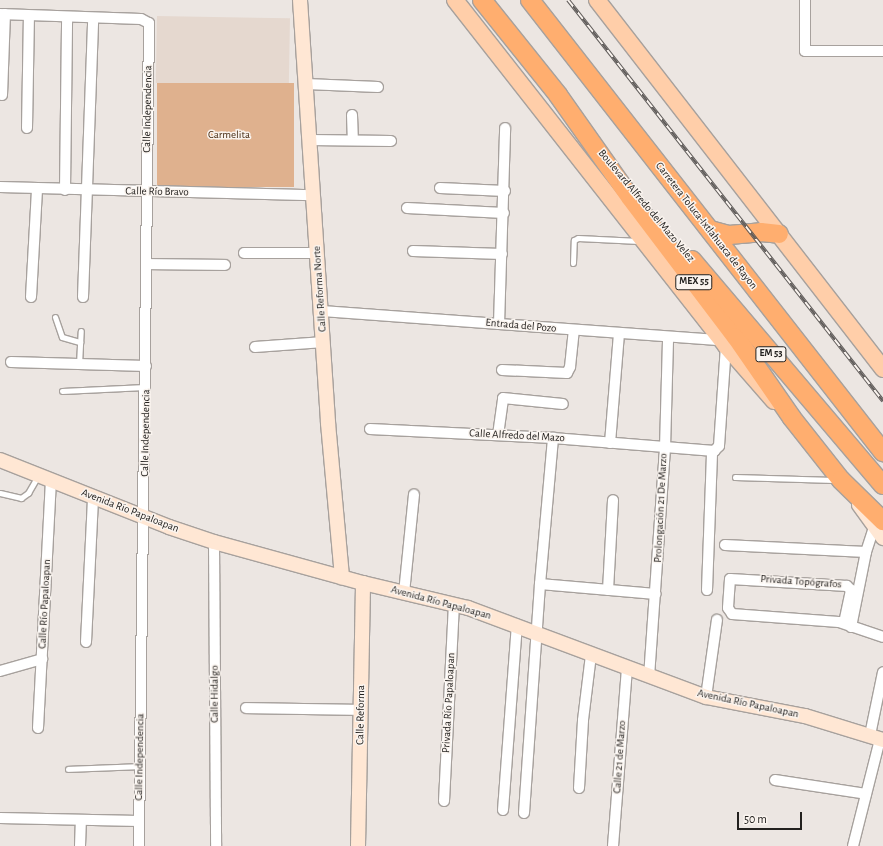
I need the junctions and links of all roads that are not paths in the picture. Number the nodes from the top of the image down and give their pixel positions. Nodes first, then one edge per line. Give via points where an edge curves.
1 (300, 0) edge
2 (455, 0) edge
3 (482, 0) edge
4 (530, 0) edge
5 (597, 0) edge
6 (805, 0) edge
7 (2, 14) edge
8 (29, 16) junction
9 (67, 17) junction
10 (93, 18) junction
11 (883, 51) edge
12 (306, 84) junction
13 (378, 88) dead end
14 (2, 95) dead end
15 (352, 115) dead end
16 (27, 128) dead end
17 (505, 128) dead end
18 (310, 140) junction
19 (354, 140) junction
20 (391, 141) dead end
21 (596, 146) junction
22 (0, 187) edge
23 (440, 188) dead end
24 (38, 189) junction
25 (65, 190) junction
26 (86, 191) junction
27 (505, 191) junction
28 (147, 192) junction
29 (313, 195) junction
30 (407, 208) dead end
31 (504, 212) junction
32 (710, 230) junction
33 (779, 234) junction
34 (644, 241) junction
35 (413, 251) dead end
36 (244, 253) dead end
37 (318, 253) junction
38 (502, 254) junction
39 (573, 263) dead end
40 (147, 264) junction
41 (225, 266) dead end
42 (31, 297) dead end
43 (83, 297) dead end
44 (322, 311) junction
45 (55, 317) dead end
46 (499, 324) junction
47 (81, 330) dead end
48 (574, 331) junction
49 (619, 334) junction
50 (668, 338) junction
51 (80, 342) junction
52 (324, 342) junction
53 (723, 343) junction
54 (255, 347) dead end
55 (11, 362) dead end
56 (80, 364) junction
57 (146, 366) junction
58 (883, 369) edge
59 (502, 370) dead end
60 (146, 386) junction
61 (62, 390) dead end
62 (563, 404) dead end
63 (792, 418) junction
64 (370, 429) dead end
65 (498, 434) junction
66 (553, 438) junction
67 (610, 443) junction
68 (665, 448) junction
69 (715, 451) junction
70 (883, 452) edge
71 (0, 460) edge
72 (38, 475) junction
73 (735, 477) dead end
74 (51, 480) junction
75 (841, 480) junction
76 (883, 485) edge
77 (0, 493) edge
78 (414, 495) dead end
79 (93, 497) junction
80 (613, 500) dead end
81 (144, 517) junction
82 (880, 529) edge
83 (214, 542) junction
84 (725, 545) dead end
85 (866, 552) junction
86 (342, 577) junction
87 (363, 583) junction
88 (540, 584) junction
89 (608, 590) junction
90 (707, 590) dead end
91 (404, 593) junction
92 (656, 594) junction
93 (454, 604) junction
94 (718, 620) dead end
95 (517, 625) junction
96 (848, 625) junction
97 (537, 633) junction
98 (883, 637) edge
99 (86, 642) dead end
100 (591, 655) junction
101 (42, 659) junction
102 (627, 668) junction
103 (0, 672) edge
104 (883, 672) edge
105 (649, 677) junction
106 (706, 697) junction
107 (246, 708) dead end
108 (361, 710) junction
109 (38, 728) dead end
110 (878, 738) edge
111 (140, 766) junction
112 (68, 769) dead end
113 (775, 780) dead end
114 (579, 788) dead end
115 (866, 794) junction
116 (444, 801) dead end
117 (503, 810) dead end
118 (524, 813) dead end
119 (0, 818) edge
120 (81, 822) junction
121 (139, 822) junction
122 (80, 846) edge
123 (139, 846) edge
124 (216, 846) edge
125 (358, 846) edge
126 (613, 846) edge
127 (853, 846) edge

1 - 12 main road, Calle Reforma Norte
2 - 34 main road
3 - 21 highway, MEX 55
4 - 32 highway, Carretera Toluca-Ixtlahuaca de Rayon
5 - 33 main road
6 - 11 street via 805,51
7 - 8 street
7 - 14 street
8 - 9 street
8 - 16 street
9 - 10 street
9 - 25 street
10 - 26 street
10 - 28 street, Calle Independencia via 148,20
12 - 13 street
12 - 18 main road, Calle Reforma Norte
15 - 19 street
17 - 27 street
18 - 19 street
18 - 29 main road, Calle Reforma Norte
19 - 20 street
21 - 63 highway, MEX 55 via 630,197 736,337
21 - 76 highway, Boulevard Alfredo del Mazo Velez / EM 53
22 - 24 street, Calle Río Bravo
23 - 27 street
24 - 25 street, Calle Río Bravo
24 - 42 street
25 - 26 street, Calle Río Bravo
26 - 28 street, Calle Río Bravo
26 - 43 street
27 - 31 street
28 - 29 street, Calle Río Bravo
28 - 40 street, Calle Independencia
29 - 37 main road, Calle Reforma Norte
30 - 31 street
31 - 38 street
32 - 33 highway via 729,235 761,232
32 - 70 highway, Carretera Toluca-Ixtlahuaca de Rayon
33 - 58 main road
34 - 39 lane via 578,238 574,240
34 - 53 main road
35 - 38 street
36 - 37 street
37 - 44 main road, Calle Reforma Norte
38 - 46 street
40 - 41 street
40 - 57 street, Calle Independencia
44 - 46 street, Entrada del Pozo
44 - 52 main road, Calle Reforma Norte
45 - 51 lane via 62,337
46 - 48 street, Entrada del Pozo
47 - 51 lane
48 - 49 street, Entrada del Pozo
48 - 59 street via 567,373
49 - 50 street, Entrada del Pozo
49 - 67 street
50 - 53 street, Entrada del Pozo
50 - 68 street, Prolongación 21 De Marzo
51 - 56 lane
52 - 54 street
52 - 86 main road, Calle Reforma Norte
53 - 63 main road via 755,382
53 - 69 street
55 - 56 street
56 - 57 street
57 - 60 street, Calle Independencia
60 - 61 lane
60 - 81 street, Calle Independencia
62 - 65 street via 503,398
63 - 75 highway, MEX 55
64 - 65 street, Calle Alfredo del Mazo
65 - 66 street, Calle Alfredo del Mazo
66 - 67 street, Calle Alfredo del Mazo
66 - 88 street
67 - 68 street, Calle Alfredo del Mazo
68 - 69 street, Calle Alfredo del Mazo
68 - 92 street, Prolongación 21 De Marzo
69 - 90 street
71 - 72 main road, Avenida Río Papaloapan
72 - 74 main road, Avenida Río Papaloapan
72 - 77 lane via 28,493 21,498
73 - 75 lane
74 - 79 main road, Avenida Río Papaloapan
74 - 101 street, Calle Río Papaloapan
75 - 82 highway, MEX 55
78 - 91 street
79 - 81 main road, Avenida Río Papaloapan
79 - 99 street
80 - 89 street
81 - 83 main road, Avenida Río Papaloapan
81 - 111 street, Calle Independencia
82 - 85 street
83 - 86 main road, Avenida Río Papaloapan
83 - 124 street, Calle Hidalgo
84 - 85 street
85 - 96 street
86 - 87 main road, Avenida Río Papaloapan
87 - 91 main road, Avenida Río Papaloapan
87 - 108 main road, Calle Reforma
88 - 89 street
88 - 97 street
89 - 92 street
91 - 93 main road, Avenida Río Papaloapan
92 - 105 street, Prolongación 21 De Marzo
93 - 95 main road, Avenida Río Papaloapan
93 - 116 street, Privada Río Papaloapan
94 - 106 street
95 - 97 main road, Avenida Río Papaloapan
95 - 117 street
96 - 96 street, Privada Topógrafos via 732,614 728,608 730,579 847,586 851,590
96 - 98 street
97 - 100 main road, Avenida Río Papaloapan
97 - 118 street
100 - 102 main road, Avenida Río Papaloapan
100 - 114 street via 583,720
101 - 103 street
101 - 109 street, Calle Río Papaloapan
102 - 105 main road, Avenida Río Papaloapan
102 - 126 street, Calle 21 de Marzo
104 - 110 street
105 - 106 main road, Avenida Río Papaloapan
106 - 110 main road, Avenida Río Papaloapan via 805,716
107 - 108 street
108 - 125 main road, Calle Reforma
110 - 115 street
111 - 112 lane
111 - 121 street, Calle Independencia
113 - 115 street
115 - 127 street
119 - 120 street
120 - 121 street
120 - 122 street
121 - 123 street, Calle Independencia

